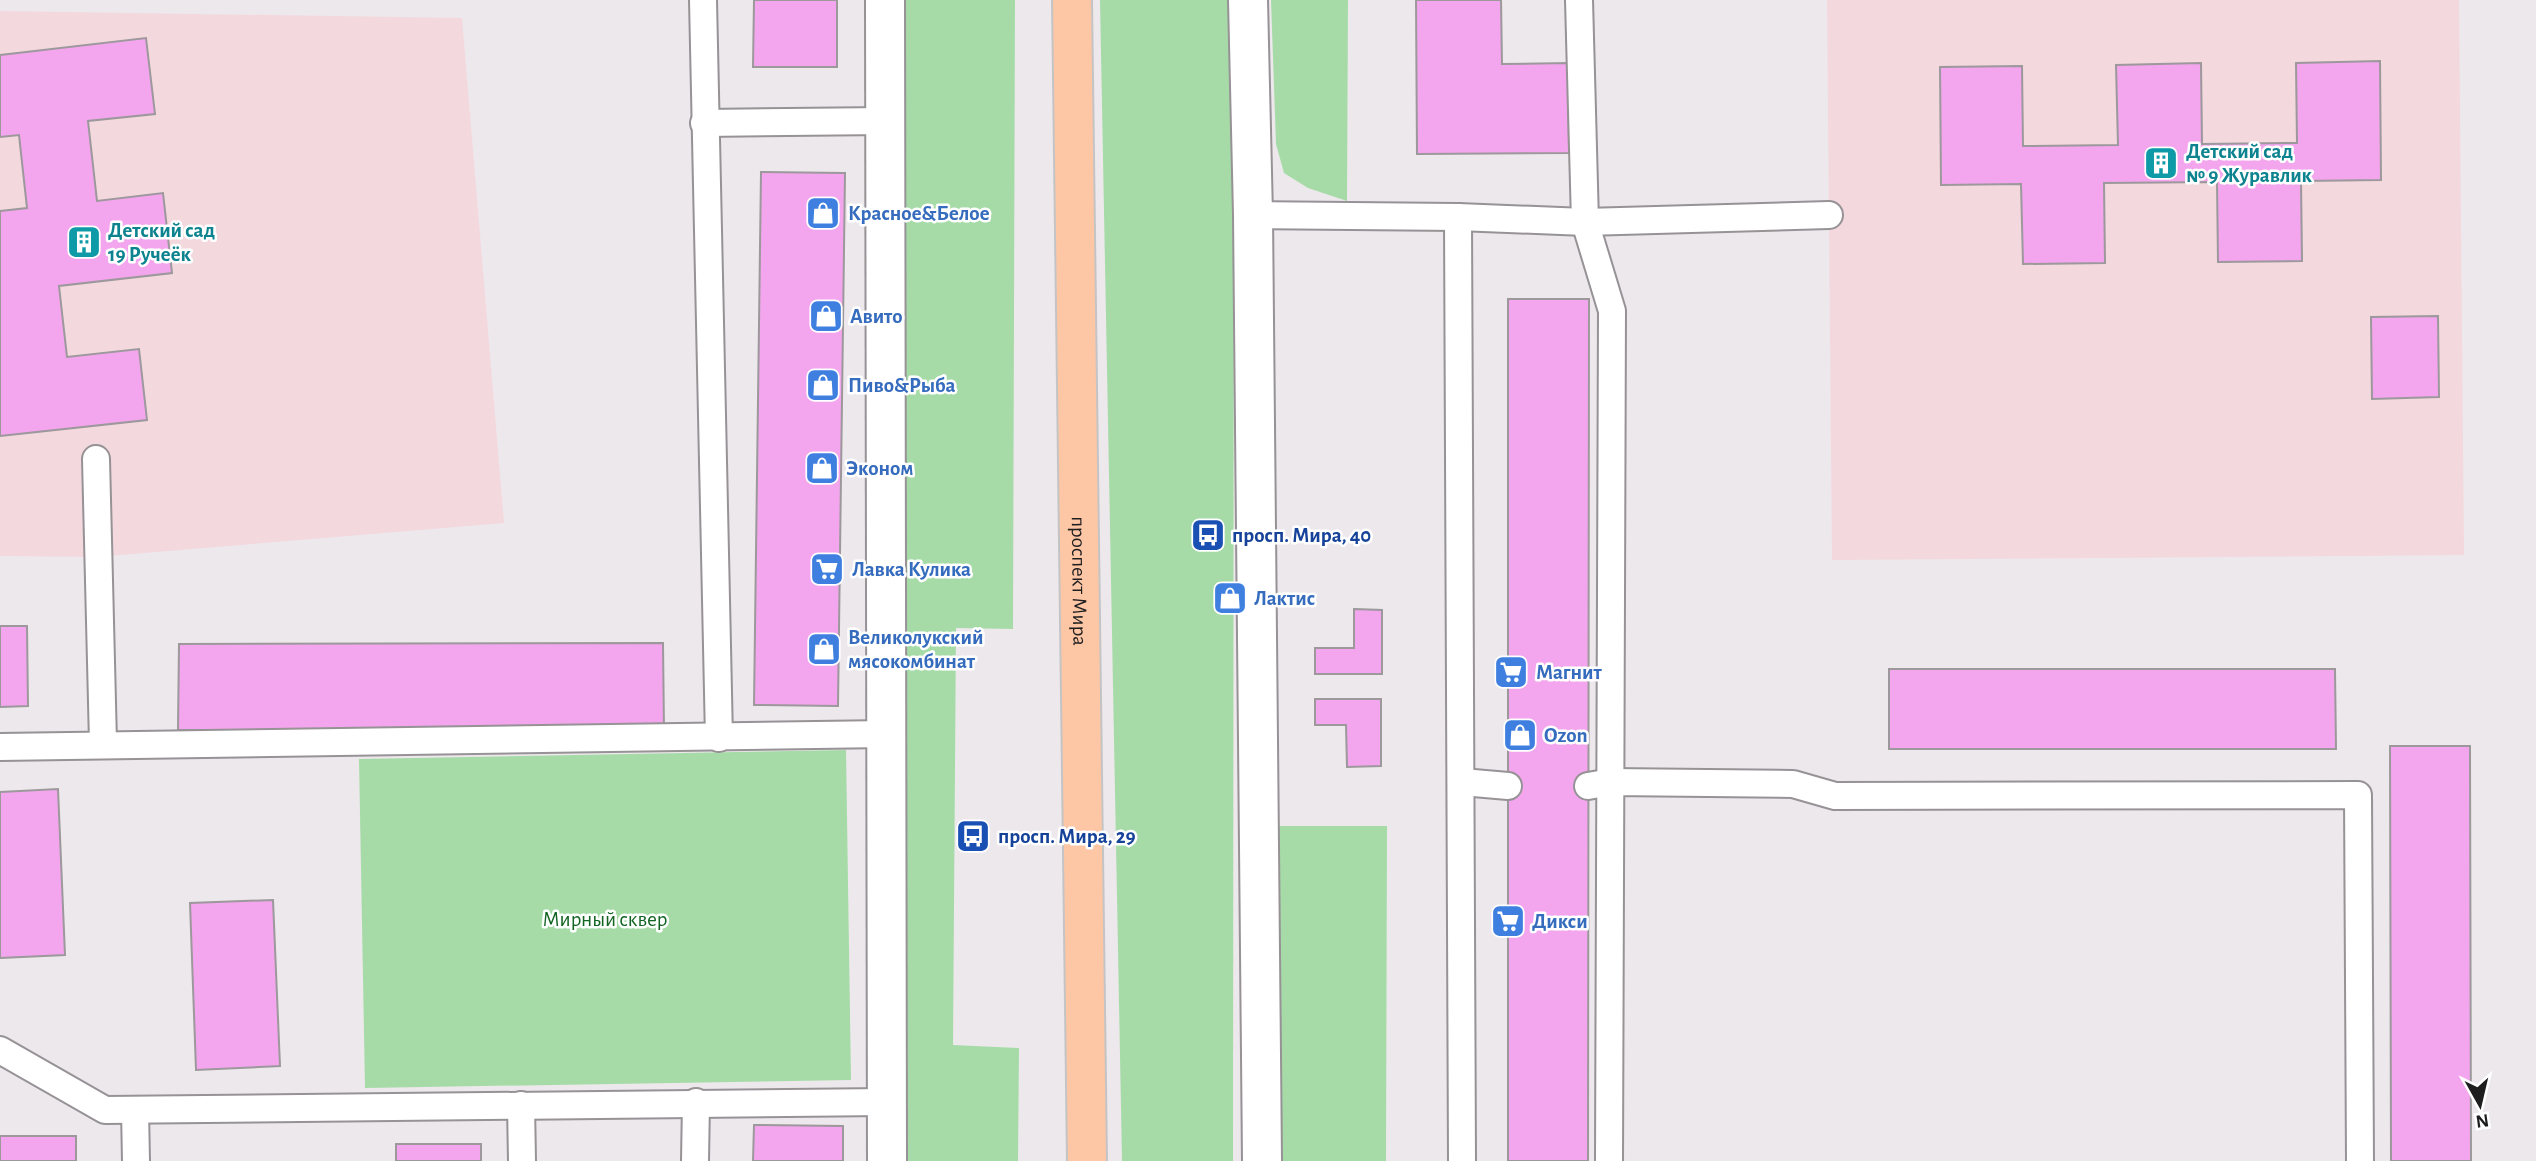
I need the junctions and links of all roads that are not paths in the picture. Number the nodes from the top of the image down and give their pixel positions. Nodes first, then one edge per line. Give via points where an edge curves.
1 (703, 0) edge
2 (885, 0) edge
3 (1072, 0) edge
4 (1248, 0) edge
5 (1580, 0) edge
6 (886, 121) junction
7 (704, 123) junction
8 (1253, 215) junction
9 (1829, 215) dead end
10 (1458, 217) junction
11 (1585, 222) junction
12 (96, 460) dead end
13 (887, 734) junction
14 (719, 738) junction
15 (103, 744) junction
16 (0, 747) edge
17 (1462, 782) junction
18 (1599, 784) junction
19 (1508, 786) dead end
20 (0, 1049) edge
21 (696, 1102) junction
22 (887, 1102) junction
23 (521, 1105) junction
24 (135, 1110) junction
25 (136, 1161) edge
26 (522, 1161) edge
27 (695, 1161) edge
28 (887, 1161) edge
29 (1087, 1161) edge
30 (1262, 1161) edge
31 (1462, 1161) edge
32 (1609, 1161) edge
33 (2360, 1161) edge

1 - 7 lane
2 - 6 street
3 - 29 main road, проспект Мира
4 - 8 street
5 - 11 lane
6 - 7 lane
6 - 13 street
7 - 14 lane
8 - 10 lane
8 - 30 street
9 - 11 lane
10 - 11 lane
10 - 17 lane
11 - 18 lane via 1612,311
12 - 15 lane
13 - 14 lane
13 - 22 street
14 - 15 lane
15 - 16 lane
17 - 19 lane
17 - 31 lane
18 - 32 lane
18 - 33 lane via 1793,783 1835,796 2358,795
20 - 24 lane via 105,1110
21 - 22 lane
21 - 23 lane
21 - 27 lane
22 - 28 street
23 - 24 lane
23 - 26 lane
24 - 25 lane

